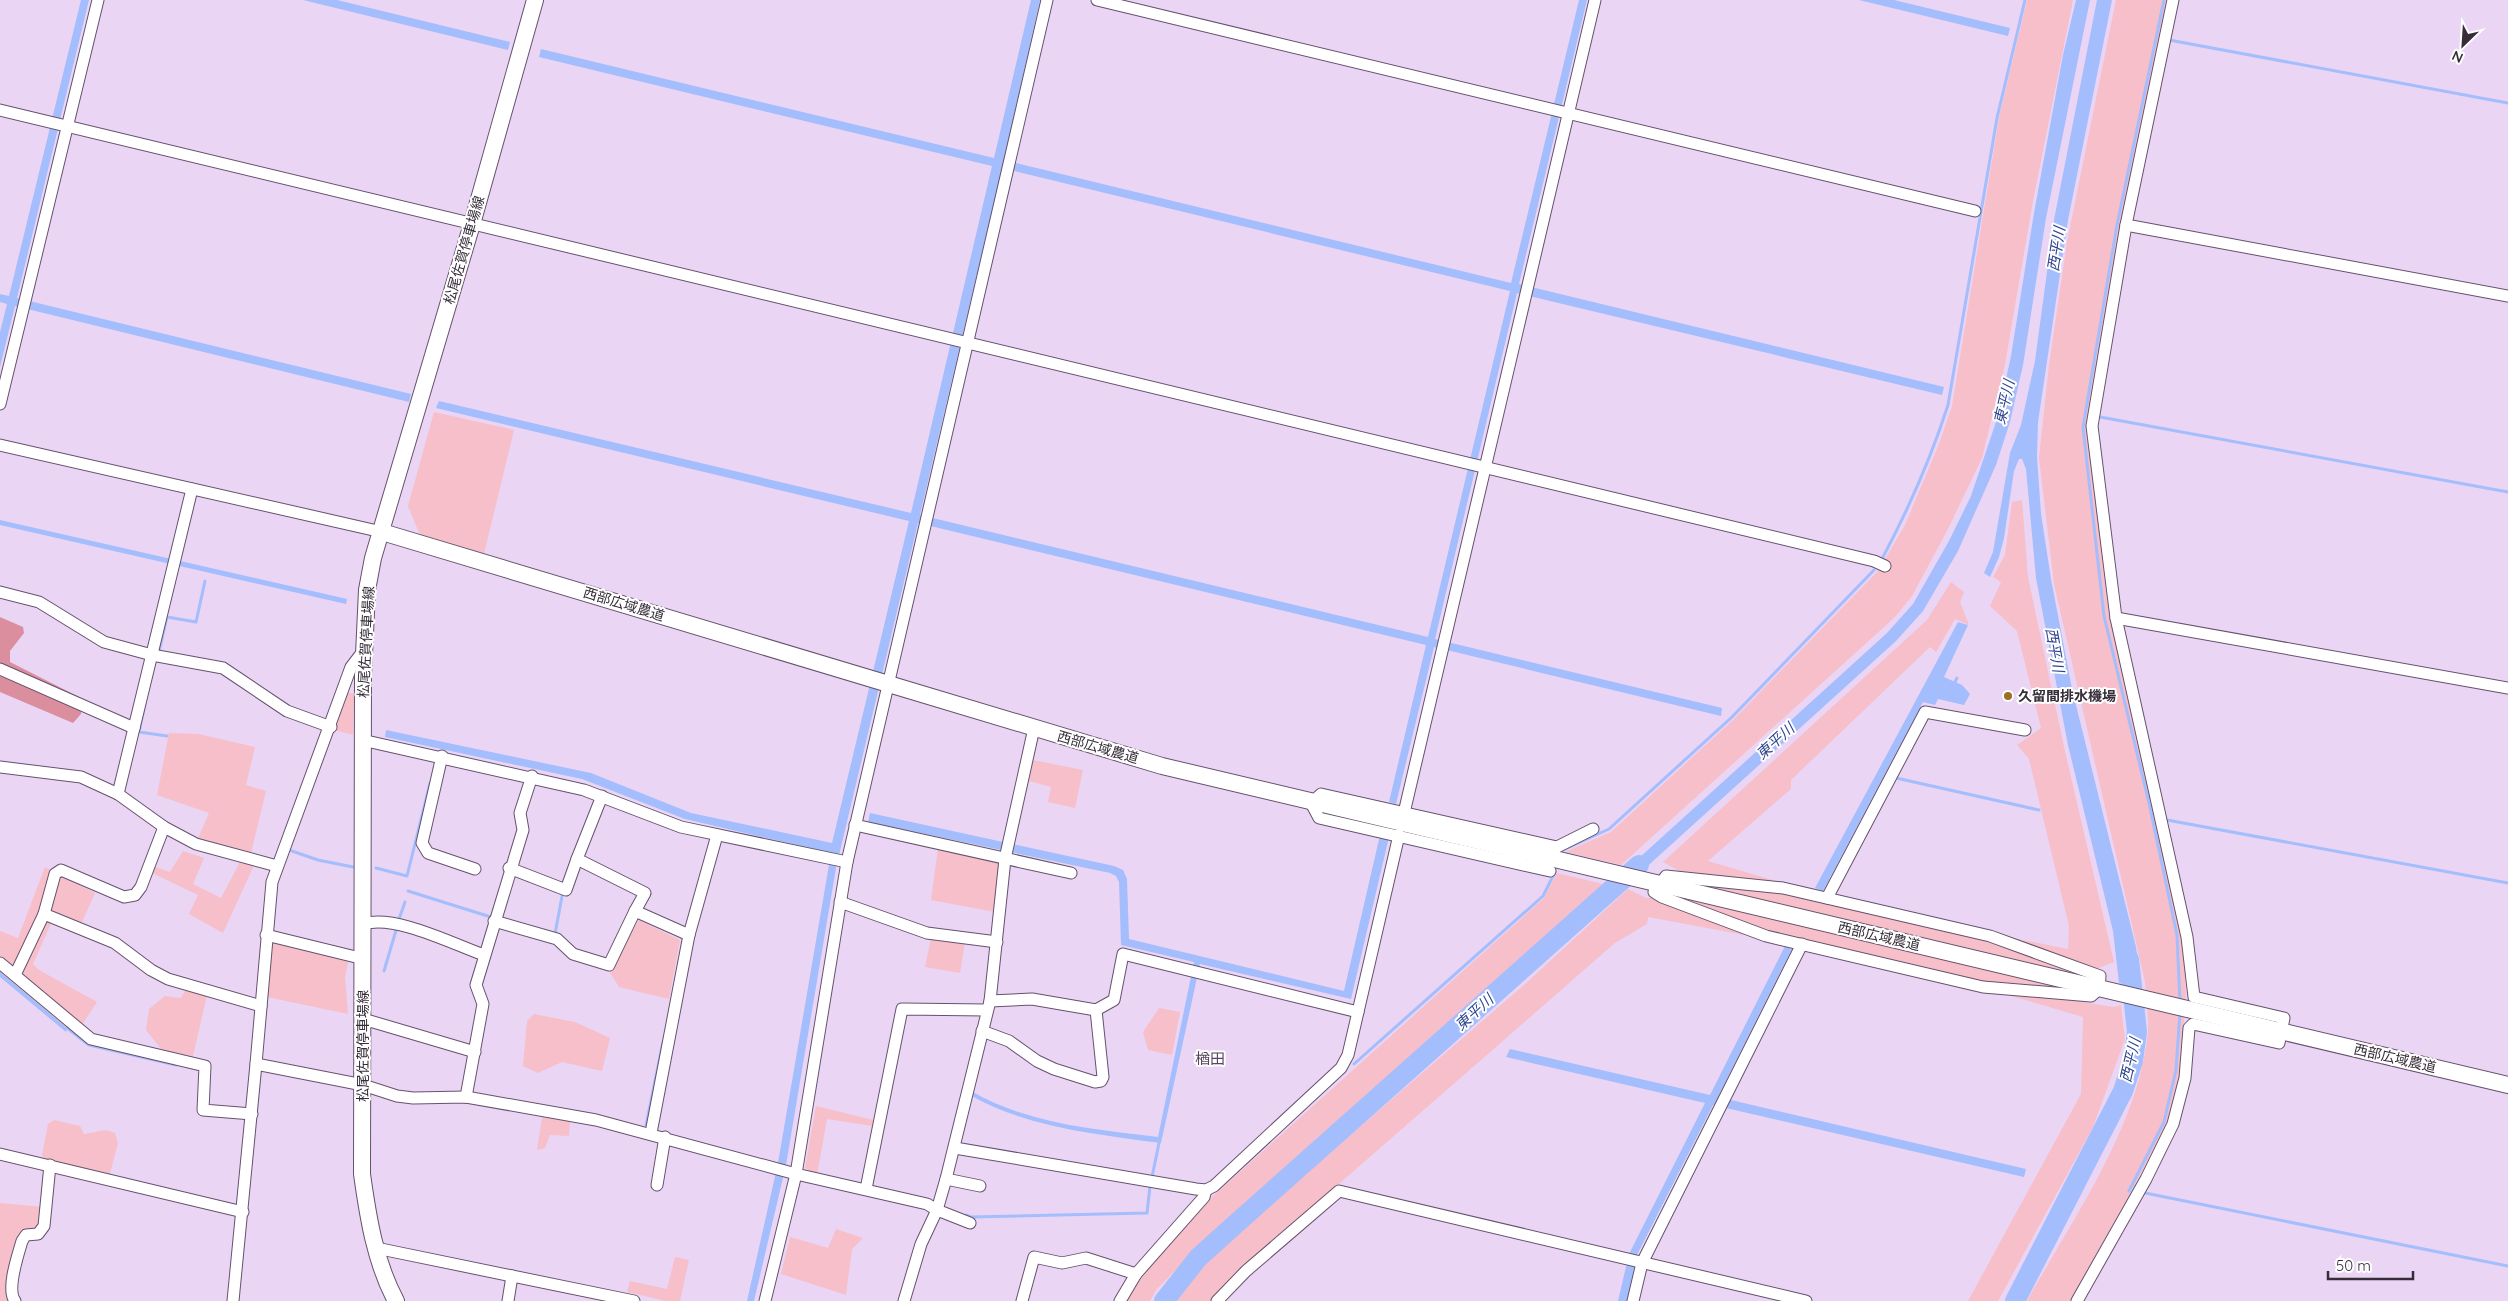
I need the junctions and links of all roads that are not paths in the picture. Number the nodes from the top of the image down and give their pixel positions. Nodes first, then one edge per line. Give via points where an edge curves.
1 (98, 0) edge
2 (535, 0) edge
3 (1047, 0) edge
4 (1097, 0) edge
5 (1595, 0) edge
6 (2173, 0) edge
7 (0, 110) edge
8 (1566, 113) junction
9 (66, 126) junction
10 (1975, 211) dead end
11 (472, 224) junction
12 (2126, 225) junction
13 (2508, 296) edge
14 (966, 344) junction
15 (0, 404) edge
16 (0, 445) edge
17 (1481, 468) junction
18 (192, 489) junction
19 (382, 532) junction
20 (1885, 566) dead end
21 (0, 592) edge
22 (2116, 618) junction
23 (364, 650) junction
24 (152, 655) junction
25 (0, 669) edge
26 (887, 683) junction
27 (2508, 688) edge
28 (331, 727) junction
29 (134, 728) junction
30 (1034, 728) junction
31 (2025, 730) dead end
32 (362, 740) junction
33 (442, 756) junction
34 (0, 767) edge
35 (532, 776) junction
36 (118, 794) junction
37 (602, 796) junction
38 (1311, 803) junction
39 (1404, 813) junction
40 (855, 825) junction
41 (164, 827) junction
42 (1593, 829) dead end
43 (718, 835) junction
44 (1399, 835) junction
45 (1005, 857) junction
46 (577, 859) junction
47 (844, 862) junction
48 (278, 866) junction
49 (475, 868) dead end
50 (510, 868) junction
51 (1550, 871) dead end
52 (1071, 873) dead end
53 (1660, 885) junction
54 (1827, 898) junction
55 (840, 902) junction
56 (635, 911) junction
57 (44, 914) junction
58 (496, 919) junction
59 (364, 924) junction
60 (266, 935) junction
61 (689, 935) junction
62 (997, 942) junction
63 (1802, 944) junction
64 (484, 955) junction
65 (364, 959) junction
66 (0, 963) edge
67 (15, 975) junction
68 (2099, 989) junction
69 (261, 1006) junction
70 (988, 1006) junction
71 (1096, 1010) junction
72 (1358, 1012) junction
73 (363, 1020) junction
74 (982, 1031) junction
75 (2282, 1032) junction
76 (474, 1052) junction
77 (256, 1064) junction
78 (363, 1085) junction
79 (2508, 1085) edge
80 (466, 1097) junction
81 (252, 1114) junction
82 (651, 1133) junction
83 (665, 1137) junction
84 (955, 1148) junction
85 (0, 1154) edge
86 (50, 1165) junction
87 (792, 1173) junction
88 (946, 1179) junction
89 (657, 1185) dead end
90 (980, 1186) dead end
91 (866, 1189) junction
92 (1206, 1190) junction
93 (937, 1210) junction
94 (243, 1212) junction
95 (970, 1223) dead end
96 (376, 1248) junction
97 (1642, 1263) junction
98 (1136, 1274) junction
99 (512, 1276) junction
100 (15, 1301) edge
101 (233, 1301) edge
102 (396, 1301) edge
103 (508, 1301) edge
104 (634, 1301) edge
105 (765, 1301) edge
106 (904, 1301) edge
107 (1022, 1301) edge
108 (1120, 1301) edge
109 (1217, 1301) edge
110 (1633, 1301) edge
111 (1806, 1301) edge
112 (2076, 1301) edge

1 - 9 street
2 - 11 street, 松尾佐賀停車場線
3 - 14 street
4 - 8 street
5 - 8 street
6 - 12 street
7 - 9 street
8 - 10 street
8 - 17 street via 1525,297
9 - 11 street
9 - 15 street
11 - 14 street
11 - 19 street, 松尾佐賀停車場線
12 - 13 street
12 - 22 street via 2092,426
14 - 17 street
14 - 26 street
16 - 18 street
17 - 20 street
17 - 39 street
18 - 19 street
18 - 24 street
19 - 23 street, 松尾佐賀停車場線 via 367,590
19 - 26 street, 西部広域農道
21 - 24 street via 39,602 104,642
22 - 27 street
22 - 75 street via 2187,937 2194,997 2284,1018
23 - 28 street via 351,667
23 - 32 street, 松尾佐賀停車場線
24 - 28 street via 224,668 287,711
24 - 29 street
25 - 29 street
26 - 30 street, 西部広域農道
26 - 40 street
28 - 48 street
29 - 36 street
30 - 38 street, 西部広域農道 via 1162,766
30 - 45 street
31 - 54 street via 1925,712
32 - 33 street
32 - 59 street, 松尾佐賀停車場線
33 - 35 street
33 - 49 street via 422,843 428,853
34 - 36 street via 81,777
35 - 37 street
35 - 50 street via 520,813 522,830
36 - 41 street
37 - 43 street via 681,827
37 - 46 street
38 - 39 street via 1321,794
38 - 44 street via 1319,818
38 - 53 street, 西部広域農道
39 - 42 street via 1556,847
40 - 45 street
40 - 47 street
41 - 48 street via 196,844
41 - 57 street via 135,895 124,898 61,870 55,874
43 - 47 street
43 - 61 street
44 - 51 street
44 - 72 street
45 - 52 street
45 - 62 street
46 - 50 street via 562,888
46 - 56 street via 645,893
47 - 55 street
48 - 60 street via 269,894
50 - 58 street
53 - 54 street via 1666,876 1783,888
53 - 63 street via 1654,892 1662,898 1766,936
53 - 68 street, 西部広域農道
54 - 68 street via 1990,936 2100,976
55 - 62 street via 927,933
55 - 87 street
56 - 58 street via 609,965 573,954 557,939
56 - 61 street
57 - 67 street
57 - 69 street via 115,943 168,979
58 - 64 street
59 - 64 street via 395,922
59 - 65 street, 松尾佐賀停車場線
60 - 65 street
60 - 69 street
61 - 82 street
62 - 70 street
63 - 68 street via 1983,988 2091,996
63 - 97 street
64 - 76 street via 476,985 483,1004
65 - 73 street, 松尾佐賀停車場線
66 - 67 street
67 - 81 street via 91,1039 205,1066 203,1110
68 - 75 street, 西部広域農道
69 - 77 street
70 - 71 street via 1032,999
70 - 74 street
70 - 91 street via 902,1009
71 - 72 street via 1114,1000 1123,954
71 - 74 street via 1101,1081 1054,1069 1014,1044
72 - 92 street via 1348,1055 1341,1068
73 - 76 street
73 - 78 street, 松尾佐賀停車場線
74 - 84 street
75 - 79 street, 西部広域農道
75 - 112 street via 2279,1043 2193,1024 2189,1028 2185,1078 2173,1124 2146,1179
76 - 80 street
77 - 78 street
77 - 81 street
78 - 80 street via 413,1098
78 - 96 street, 松尾佐賀停車場線 via 362,1174
80 - 82 street
81 - 94 street
82 - 83 street
83 - 87 street
83 - 89 street
84 - 88 street
84 - 92 street
85 - 86 street
86 - 94 street
86 - 100 street via 44,1226 38,1234 26,1236 22,1241 12,1280
87 - 91 street
87 - 105 street
88 - 90 street
88 - 93 street
91 - 93 street via 927,1204
92 - 98 street via 1204,1197
93 - 95 street
93 - 106 street via 921,1244
94 - 101 street
96 - 99 street
96 - 102 street, 松尾佐賀停車場線 via 381,1269
97 - 109 street via 1339,1192 1246,1271
97 - 110 street
97 - 111 street
98 - 107 street via 1086,1258 1062,1263 1034,1257
98 - 108 street
99 - 103 street
99 - 104 street

